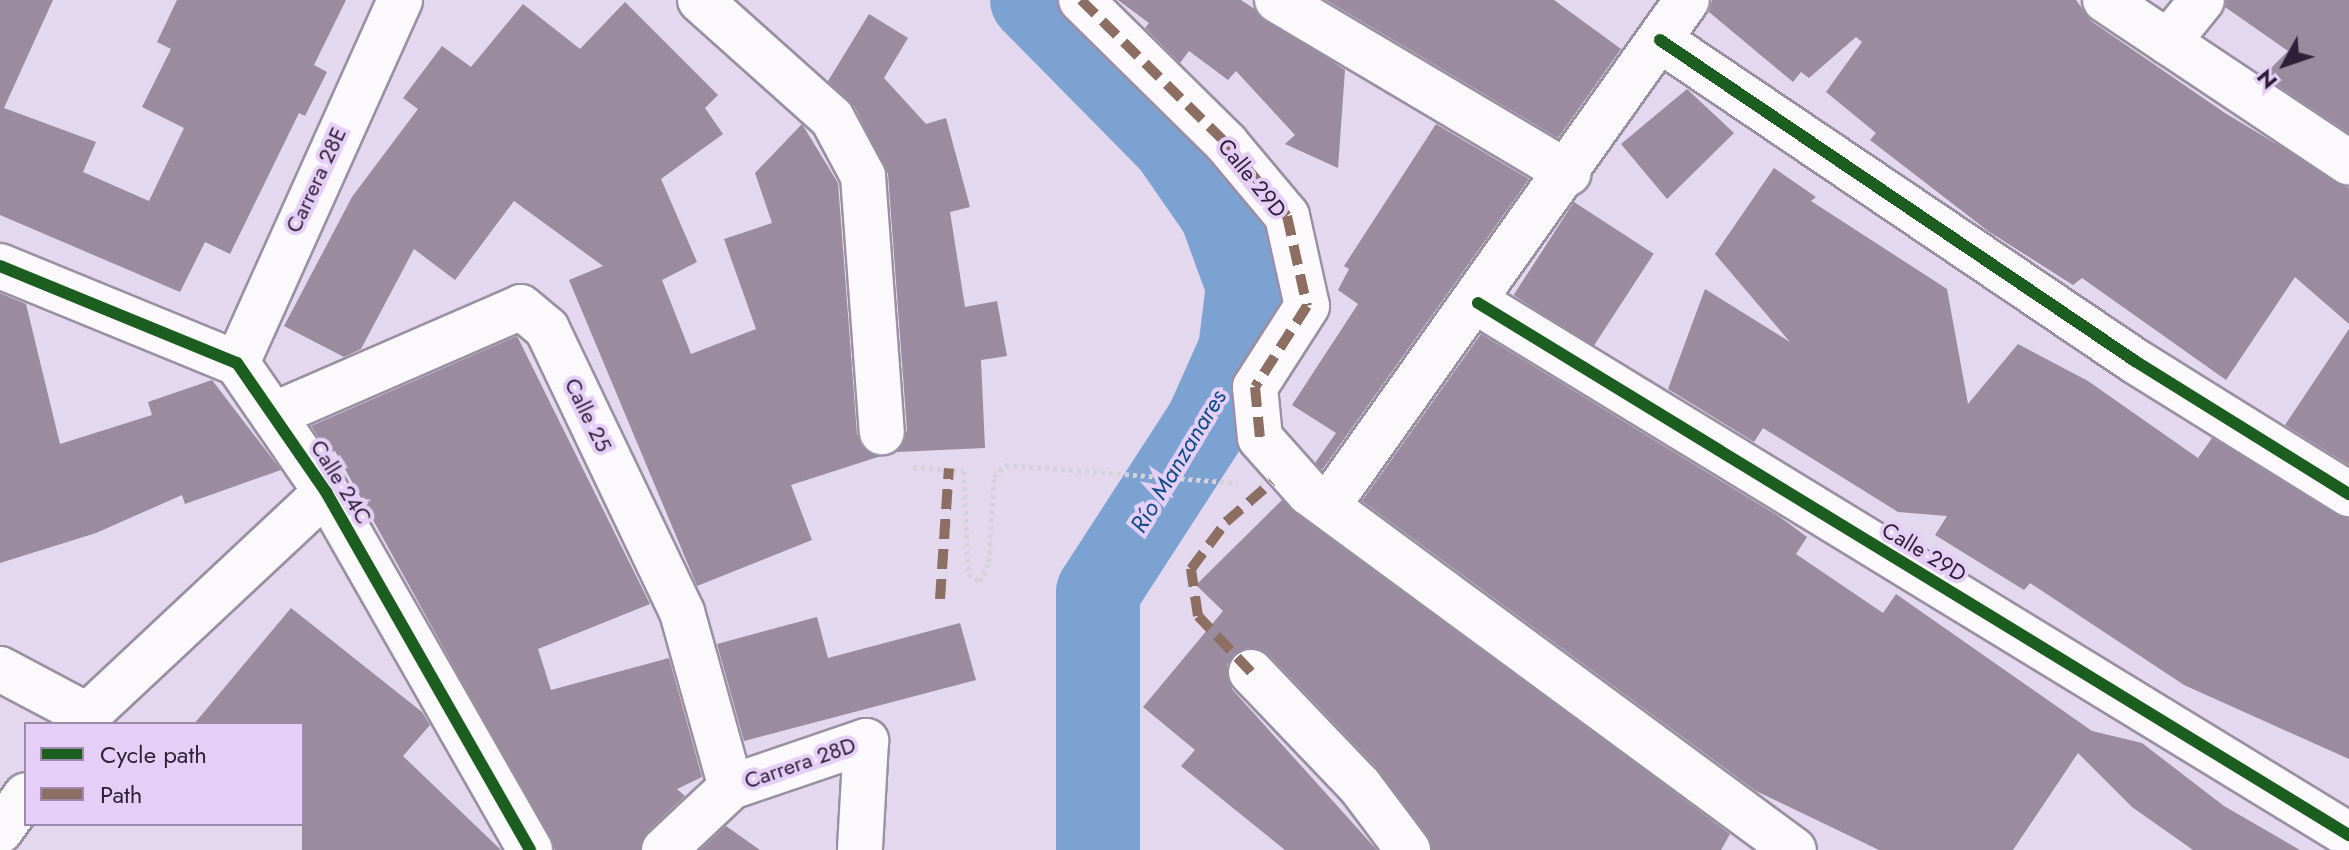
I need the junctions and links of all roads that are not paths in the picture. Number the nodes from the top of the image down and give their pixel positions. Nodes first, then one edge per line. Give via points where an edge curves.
1 (400, 0) edge
2 (700, 0) edge
3 (1081, 0) edge
4 (1277, 0) edge
5 (2105, 0) edge
6 (2202, 0) edge
7 (1674, 12) edge
8 (2168, 42) junction
9 (2349, 163) edge
10 (1568, 173) junction
11 (0, 266) edge
12 (1478, 303) junction
13 (237, 363) junction
14 (273, 415) junction
15 (882, 432) dead end
16 (326, 492) junction
17 (2349, 494) edge
18 (1329, 504) junction
19 (0, 669) edge
20 (1251, 672) dead end
21 (82, 719) edge
22 (731, 787) junction
23 (24, 798) edge
24 (0, 831) edge
25 (2349, 835) edge
26 (530, 850) edge
27 (664, 850) edge
28 (860, 850) edge
29 (1408, 850) edge
30 (1794, 850) edge

1 - 13 street, Carrera 28E
2 - 15 street via 832,118 863,176
3 - 18 street, Calle 29D via 1226,143 1287,216 1307,306 1255,387 1260,438 1309,493
4 - 10 street
5 - 8 street
6 - 8 street
7 - 10 street
7 - 17 street via 2135,361
8 - 9 street
10 - 12 street
11 - 13 street
12 - 18 street
12 - 25 street, Calle 29D
13 - 14 street, Calle 24C
14 - 16 street, Calle 24C
14 - 22 street, Calle 25 via 521,307 547,329 682,612
16 - 21 street
16 - 26 street, Calle 24C
18 - 30 street, Calle 29D
19 - 21 street
20 - 29 street via 1360,786
22 - 27 street, Carrera 28D
22 - 28 street, Carrera 28D via 866,741
23 - 24 street

